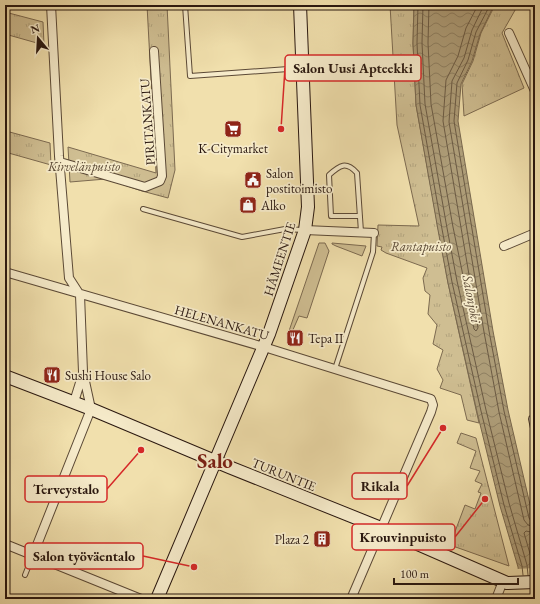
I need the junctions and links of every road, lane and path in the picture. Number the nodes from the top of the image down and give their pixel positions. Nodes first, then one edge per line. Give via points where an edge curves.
1 (51, 5) edge
2 (185, 5) edge
3 (300, 5) edge
4 (509, 33) dead end
5 (154, 52) dead end
6 (302, 68) junction
7 (535, 89) edge
8 (60, 162) junction
9 (143, 209) dead end
10 (360, 216) junction
11 (305, 230) junction
12 (361, 232) junction
13 (374, 233) joint
14 (535, 233) edge
15 (504, 246) dead end
16 (5, 272) edge
17 (80, 295) junction
18 (264, 347) junction
19 (335, 369) junction
20 (83, 372) junction
21 (5, 376) edge
22 (74, 402) junction
23 (92, 409) junction
24 (534, 418) edge
25 (535, 428) edge
26 (215, 461) junction
27 (381, 528) junction
28 (5, 544) edge
29 (33, 555) junction
30 (25, 575) dead end
31 (505, 582) junction
32 (535, 582) edge
33 (140, 599) edge
34 (157, 599) edge
35 (351, 599) edge
36 (496, 599) edge

1 - 8 street
2 - 6 lane via 190,76
3 - 6 main road, HÄMEENTIE
4 - 7 street
5 - 8 street, PIRITANKATU via 162,176 160,181 145,187
6 - 11 main road, HÄMEENTIE via 308,207
8 - 17 street via 68,278
9 - 11 lane via 242,237 285,229
10 - 10 lane via 357,173 351,166 342,165 329,175 331,216
10 - 12 lane
11 - 12 street
11 - 18 main road, HÄMEENTIE
12 - 13 street
13 - 19 lane via 373,252
14 - 15 street
16 - 17 street, HELENANKATU
17 - 18 street, HELENANKATU
17 - 20 street
18 - 19 street, HELENANKATU
18 - 26 main road, HÄMEENTIE
19 - 27 street, HELENANKATU via 431,399 433,405
20 - 22 street
20 - 23 street
21 - 22 main road, TURUNTIE
22 - 23 main road, TURUNTIE
23 - 26 main road, TURUNTIE
23 - 29 street
24 - 25 street
26 - 27 main road, TURUNTIE
26 - 34 main road, HÄMEENTIE
27 - 31 main road, TURUNTIE
27 - 35 street
28 - 29 street
29 - 30 lane
29 - 33 street
31 - 32 main road
31 - 36 street

